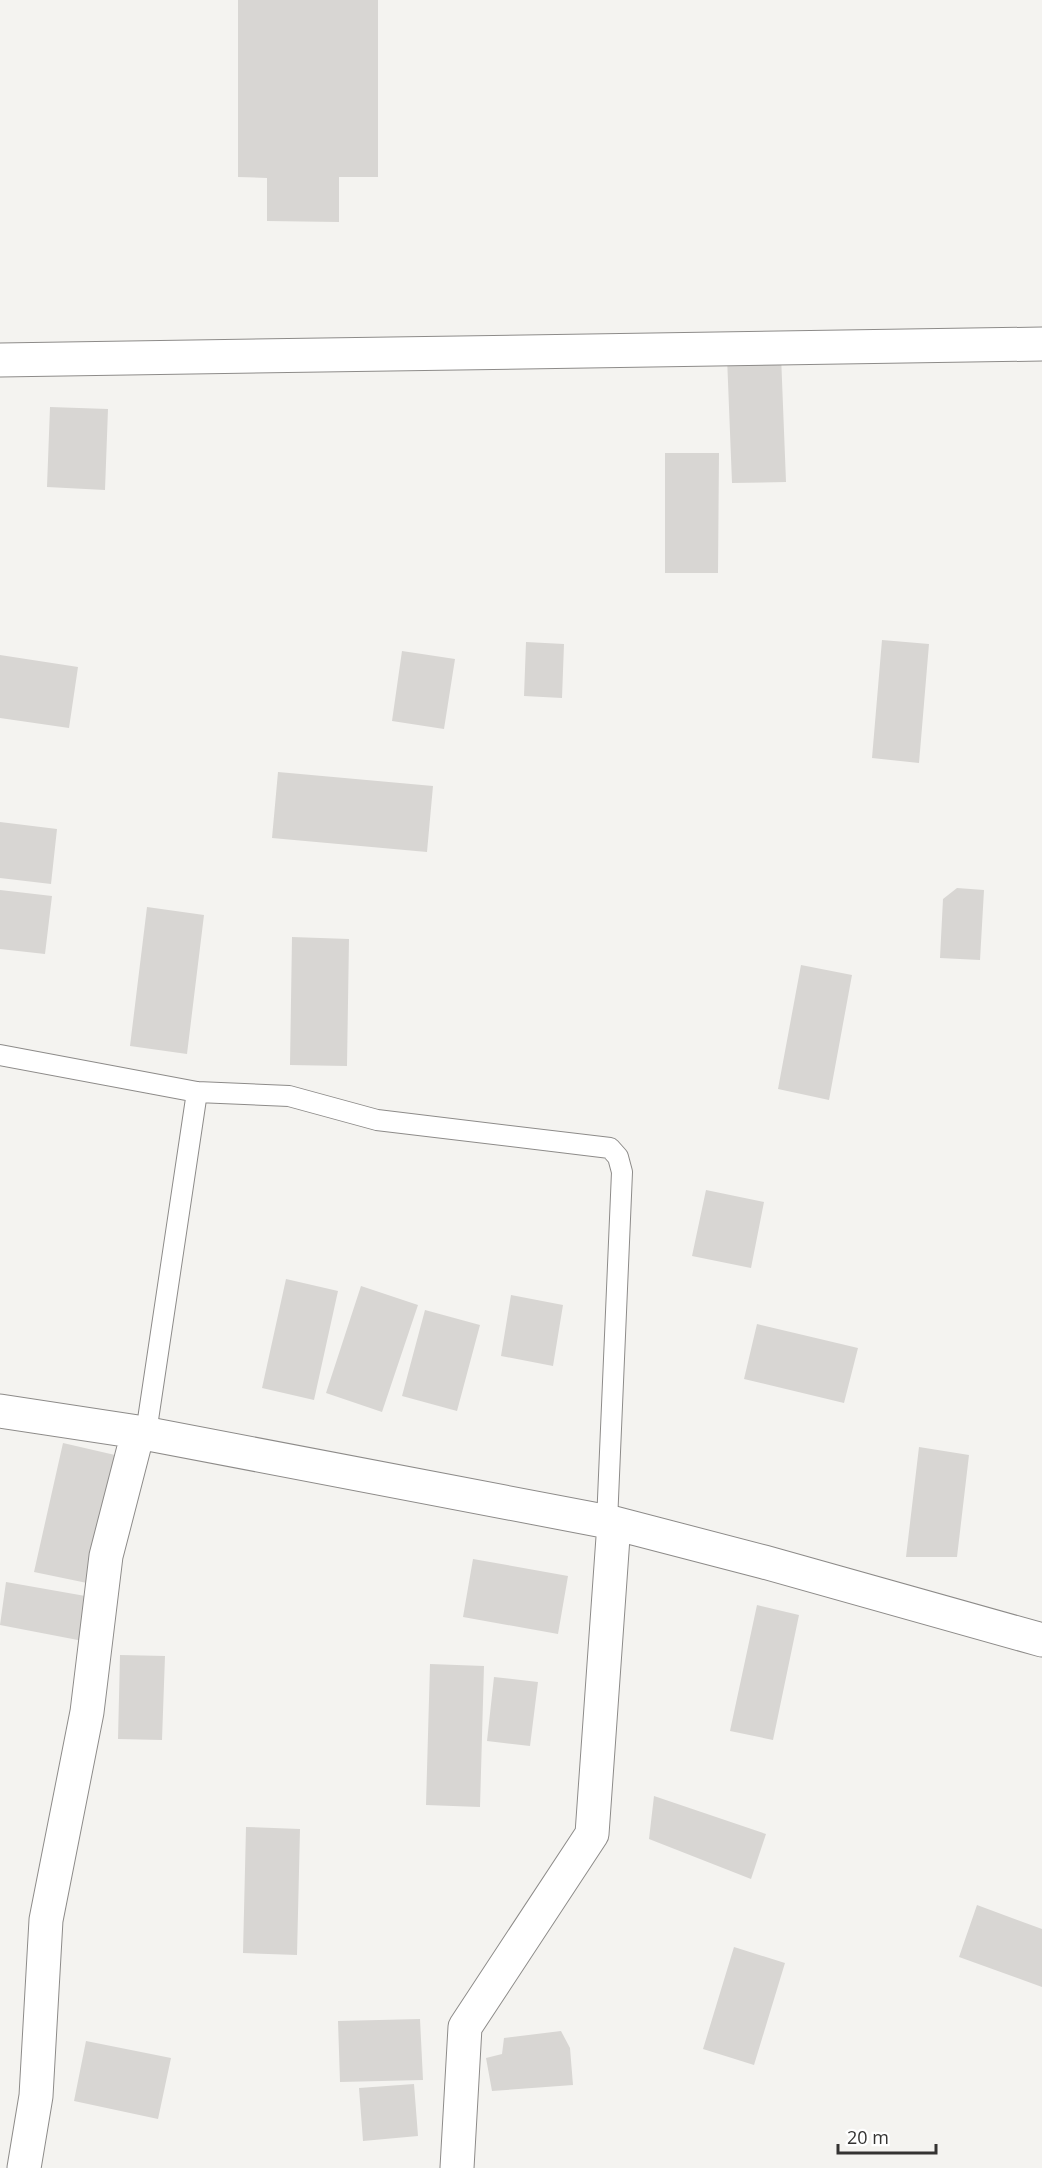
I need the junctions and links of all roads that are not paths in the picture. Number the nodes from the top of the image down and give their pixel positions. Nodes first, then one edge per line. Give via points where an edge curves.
1 (1042, 344) edge
2 (0, 360) edge
3 (0, 1054) edge
4 (197, 1092) junction
5 (0, 1411) edge
6 (142, 1432) junction
7 (610, 1522) junction
8 (1042, 1640) edge
9 (24, 2168) edge
10 (457, 2168) edge

1 - 2 street
3 - 4 lane
4 - 6 lane
4 - 7 lane via 289,1096 377,1120 610,1148 618,1156 622,1172
5 - 6 street
6 - 7 street
6 - 9 street via 106,1556 87,1712 46,1920 36,2096
7 - 8 street
7 - 10 street via 592,1834 465,2027

